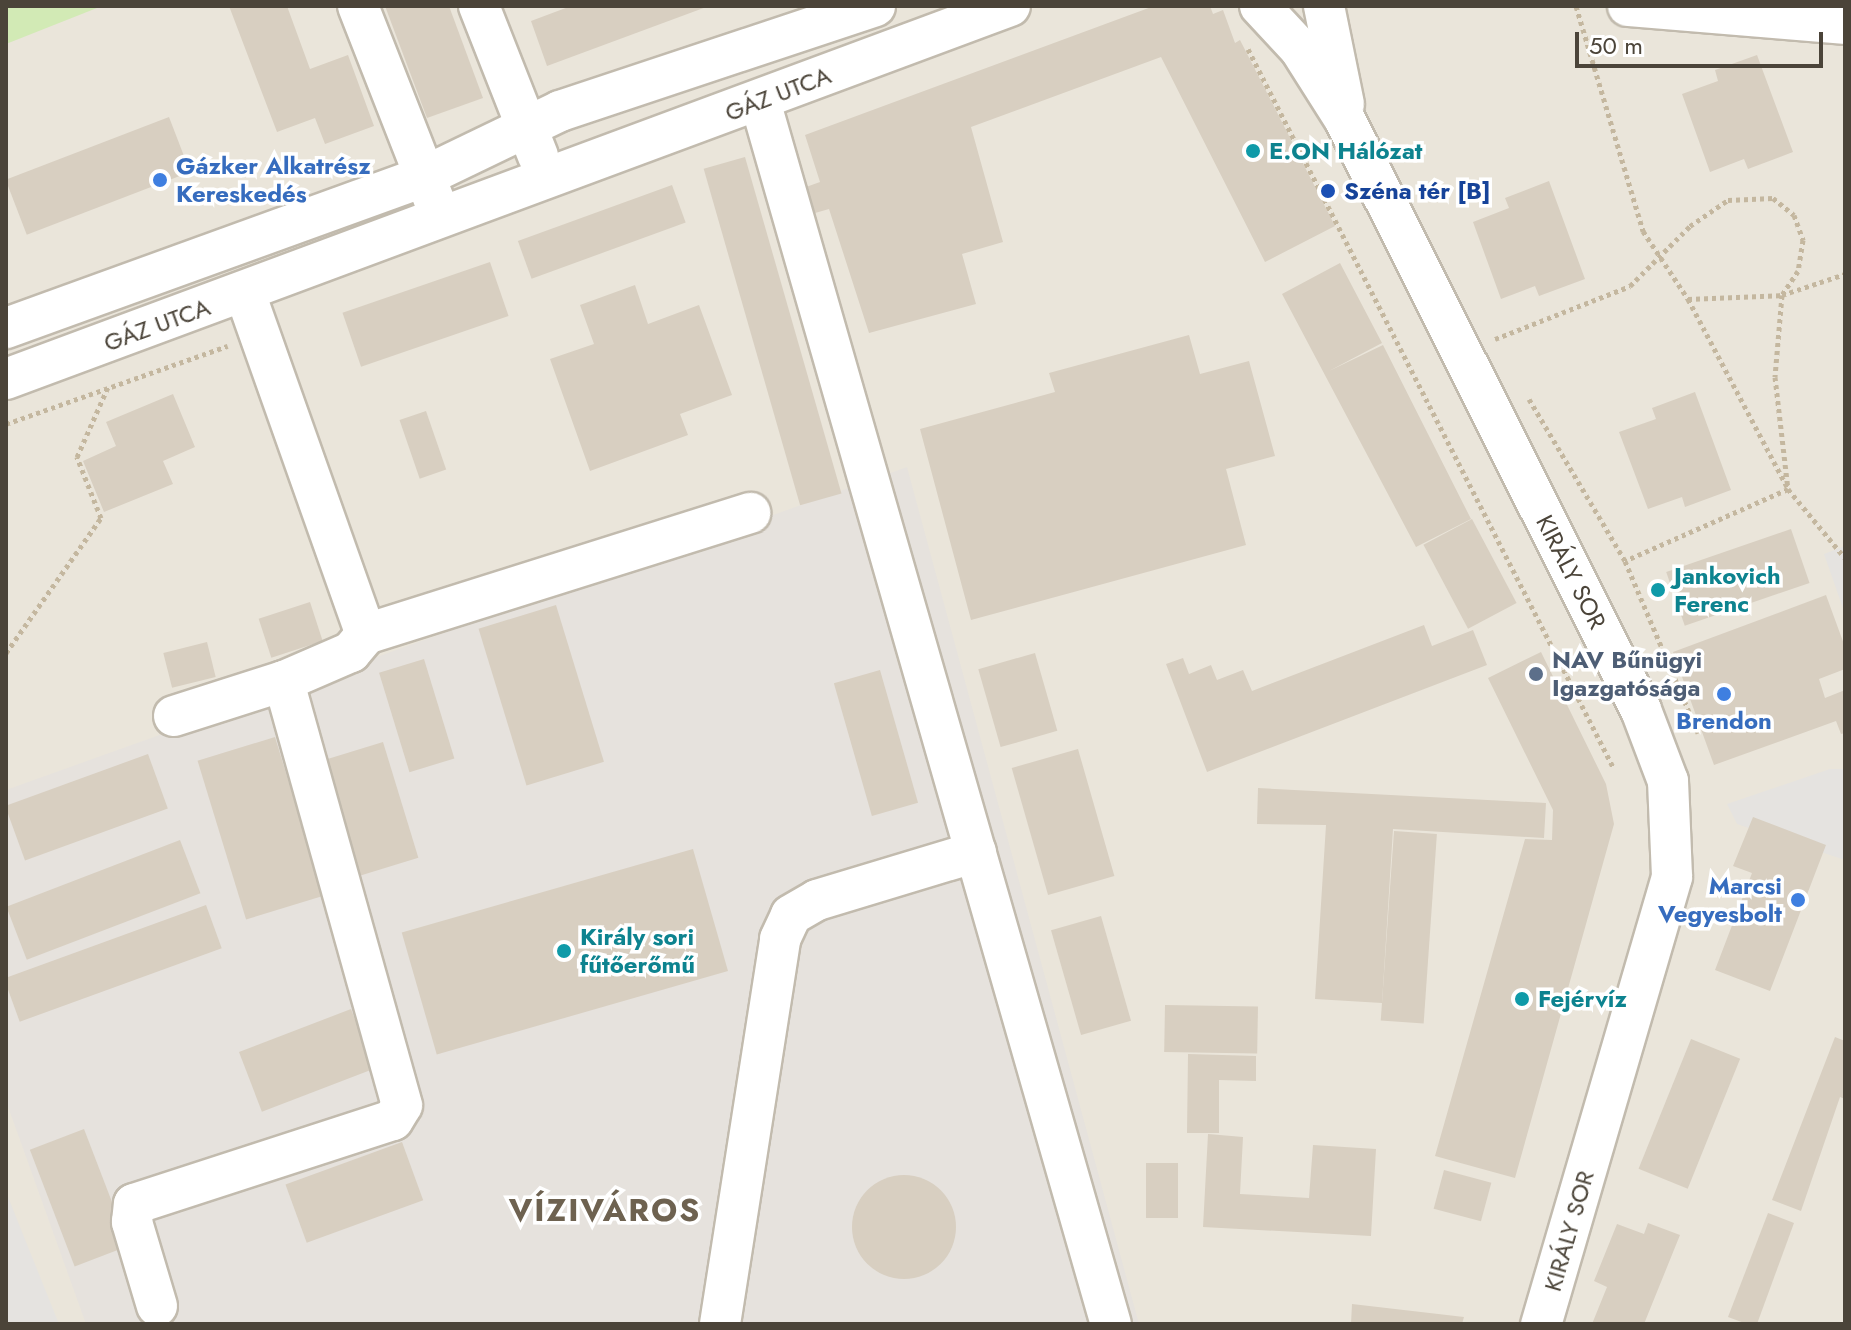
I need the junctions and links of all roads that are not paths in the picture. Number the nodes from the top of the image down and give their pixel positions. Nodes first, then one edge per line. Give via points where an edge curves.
1 (358, 6) edge
2 (479, 6) edge
3 (875, 6) edge
4 (1010, 6) edge
5 (1285, 6) edge
6 (1324, 6) edge
7 (1628, 6) edge
8 (1251, 22) edge
9 (1845, 24) edge
10 (1300, 49) junction
11 (760, 101) junction
12 (1345, 120) junction
13 (528, 130) junction
14 (425, 176) junction
15 (546, 178) junction
16 (443, 221) junction
17 (245, 293) junction
18 (6, 328) edge
19 (6, 379) edge
20 (750, 513) dead end
21 (366, 634) junction
22 (284, 681) junction
23 (174, 716) dead end
24 (976, 852) junction
25 (157, 1306) dead end
26 (1099, 1320) edge
27 (720, 1324) edge
28 (1541, 1324) edge

1 - 14 street
2 - 13 street
3 - 13 street, GÁZ UTCA via 560,111
4 - 11 street, GÁZ UTCA
5 - 10 street, KIRÁLY SOR
6 - 12 street, KIRÁLY SOR via 1340,68
7 - 9 street
8 - 10 street, KIRÁLY SOR
10 - 12 street, KIRÁLY SOR
11 - 15 street, GÁZ UTCA
11 - 24 street
12 - 28 street, KIRÁLY SOR via 1641,710 1668,781 1672,877
13 - 14 street, GÁZ UTCA
13 - 15 street
14 - 16 street
14 - 18 street, GÁZ UTCA
15 - 16 street, GÁZ UTCA
16 - 17 street, GÁZ UTCA
17 - 19 street, GÁZ UTCA
17 - 21 street
20 - 21 street
21 - 22 street via 351,652
22 - 23 street
22 - 25 street via 402,1105 393,1120 134,1204 132,1222
24 - 26 street
24 - 27 street via 817,900 791,915 780,939

